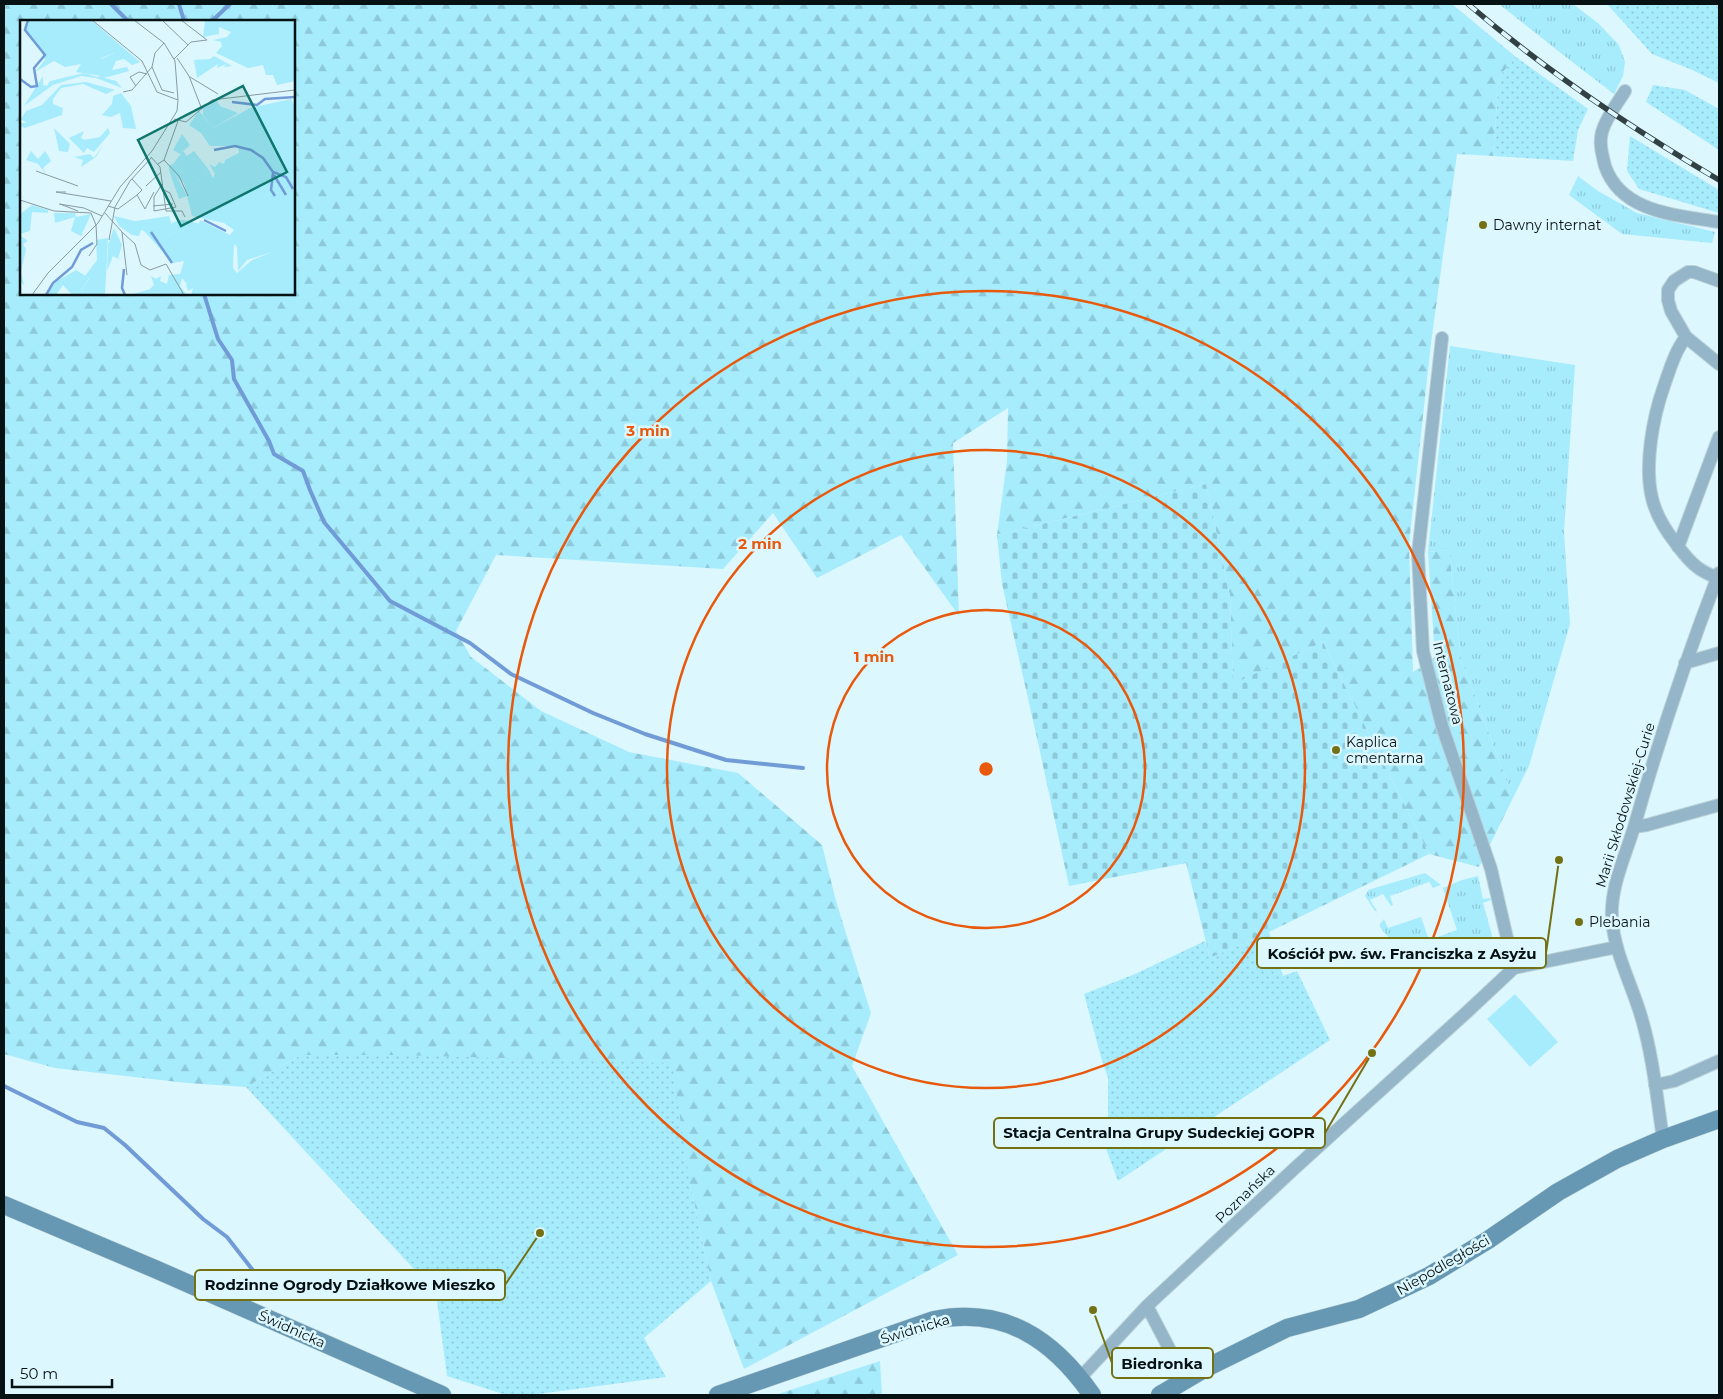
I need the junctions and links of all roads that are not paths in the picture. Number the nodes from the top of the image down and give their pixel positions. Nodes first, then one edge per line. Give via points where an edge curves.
1 (1625, 92) dead end
2 (1719, 222) edge
3 (1719, 282) edge
4 (1442, 338) dead end
5 (1686, 338) junction
6 (1719, 364) edge
7 (1719, 437) edge
8 (1678, 547) junction
9 (1718, 576) edge
10 (1719, 653) edge
11 (1685, 664) junction
12 (1719, 805) edge
13 (1634, 827) junction
14 (1617, 947) junction
15 (1514, 968) junction
16 (1719, 1061) edge
17 (1655, 1085) junction
18 (1719, 1119) edge
19 (1663, 1139) junction
20 (4, 1205) edge
21 (1147, 1306) junction
22 (1080, 1378) junction
23 (1185, 1379) junction
24 (442, 1395) edge
25 (718, 1395) edge
26 (1092, 1395) edge
27 (1160, 1395) edge

1 - 2 street via 1604,126 1600,142 1614,185 1638,204 1652,209
3 - 5 street via 1688,272 1674,281 1668,290 1671,311
4 - 15 street, Internatowa via 1418,554 1422,651 1442,726 1492,869
5 - 6 street
5 - 8 street via 1673,361 1658,402 1649,464 1652,498 1666,531
7 - 8 street
8 - 9 street via 1697,567
9 - 11 street, Marii Skłodowskiej-Curie
10 - 11 street
11 - 13 street, Marii Skłodowskiej-Curie
12 - 13 street
13 - 14 street, Marii Skłodowskiej-Curie via 1612,899
14 - 15 street
14 - 17 street, Marii Skłodowskiej-Curie via 1642,1019
15 - 21 street, Poznańska
16 - 17 street via 1674,1081
17 - 19 street, Marii Skłodowskiej-Curie
18 - 19 main road, Niepodległości
19 - 23 main road, Niepodległości via 1617,1159 1558,1192 1429,1276 1359,1309 1287,1328
20 - 24 main road, Świdnicka
21 - 22 street, Poznańska
21 - 23 street
22 - 25 main road, Świdnicka via 1045,1344 1010,1324 991,1318 952,1316
22 - 26 main road, Świdnicka
23 - 27 main road, Niepodległości

